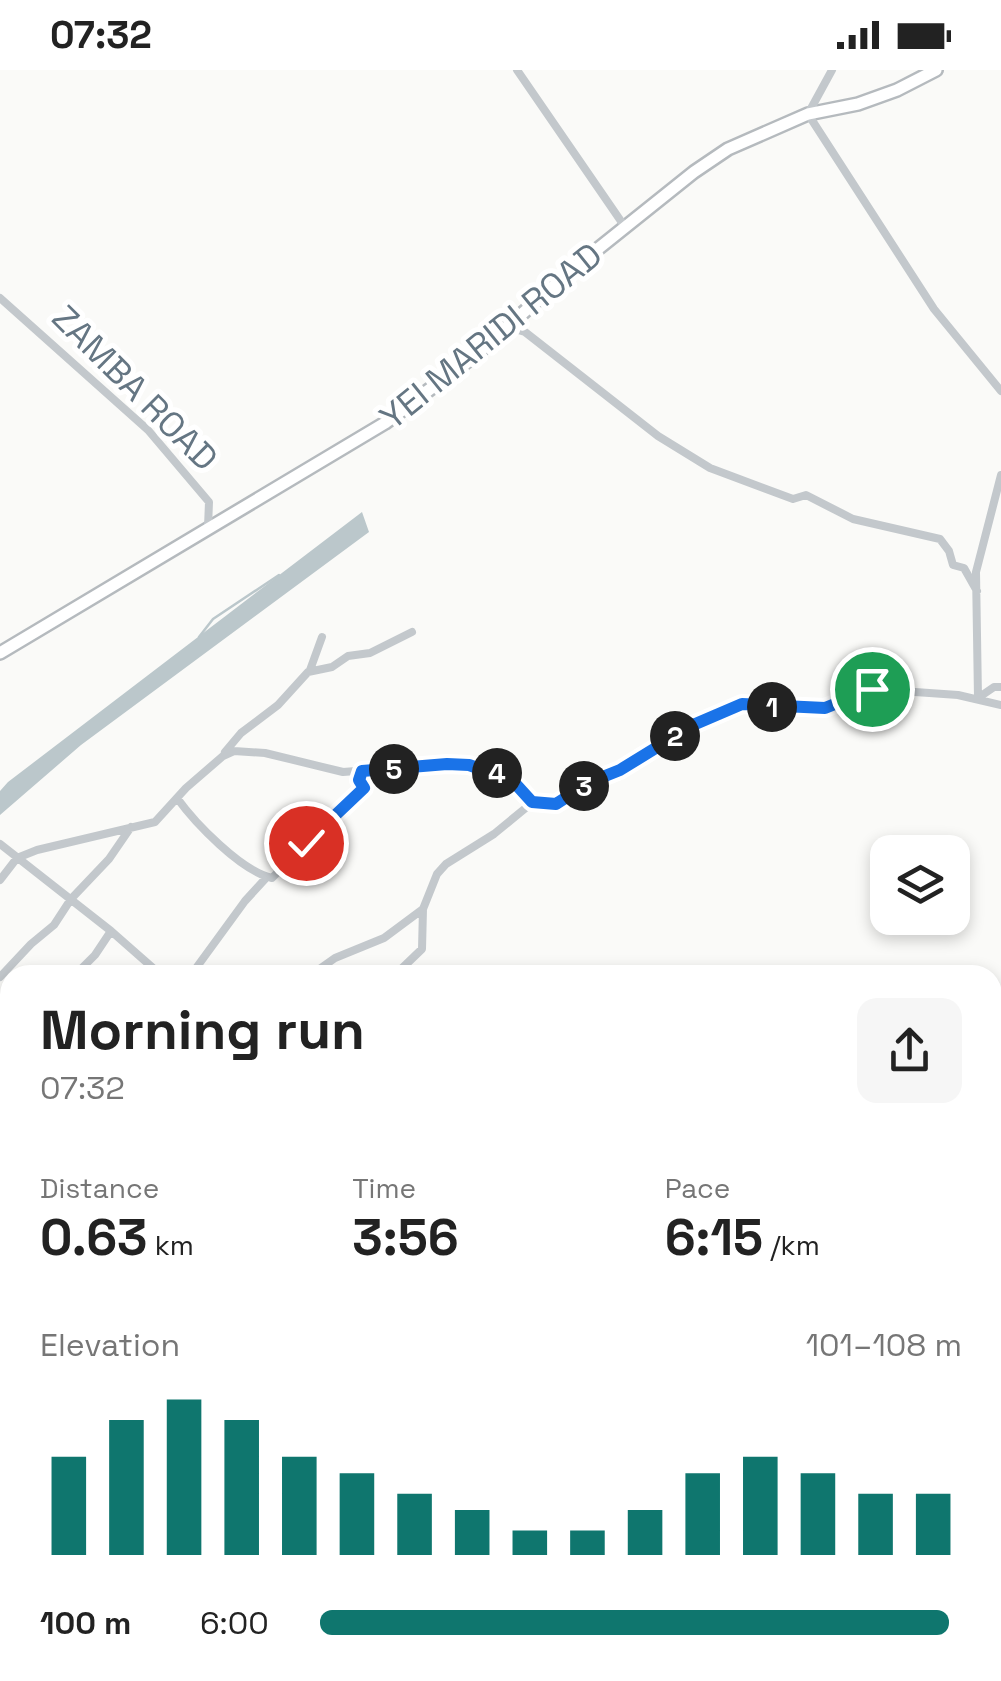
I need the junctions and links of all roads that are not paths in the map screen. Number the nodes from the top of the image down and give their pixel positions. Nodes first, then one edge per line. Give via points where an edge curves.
1 (517, 70) edge
2 (832, 70) edge
3 (936, 70) edge
4 (808, 114) junction
5 (625, 227) junction
6 (0, 298) edge
7 (508, 327) junction
8 (1001, 391) edge
9 (1001, 475) edge
10 (208, 527) junction
11 (977, 591) junction
12 (412, 632) dead end
13 (322, 637) dead end
14 (0, 654) edge
15 (308, 672) junction
16 (1001, 687) edge
17 (978, 698) junction
18 (1001, 705) edge
19 (223, 756) junction
20 (362, 771) junction
21 (177, 798) junction
22 (532, 802) junction
23 (131, 827) junction
24 (0, 844) edge
25 (17, 858) junction
26 (266, 878) junction
27 (0, 880) edge
28 (71, 899) junction
29 (423, 909) junction
30 (111, 931) junction
31 (9, 965) edge
32 (83, 965) edge
33 (150, 965) edge
34 (197, 965) edge
35 (326, 965) edge
36 (404, 965) edge

1 - 5 street
2 - 4 street
3 - 4 main road, YEI MARIDI ROAD via 858,104
4 - 5 main road, YEI MARIDI ROAD via 728,149
4 - 8 street via 934,309
5 - 7 main road, YEI MARIDI ROAD
6 - 10 street, ZAMBA ROAD via 148,430 209,502
7 - 10 main road, YEI MARIDI ROAD via 385,424
7 - 11 street via 525,332 658,436 710,468 793,499 806,495 852,519 940,538 953,566 964,568
9 - 11 street
10 - 14 main road, YEI MARIDI ROAD
11 - 17 street
12 - 15 street
13 - 15 street
15 - 19 street
16 - 17 street
17 - 18 street
17 - 22 street via 872,689 825,708 742,704 693,725 563,802
19 - 20 street via 246,750 322,769
19 - 21 street
20 - 22 street via 469,765 512,780
20 - 26 street via 364,788
21 - 23 street via 155,822
21 - 26 street
22 - 29 street via 446,864
23 - 25 street
23 - 28 street
24 - 25 street
25 - 27 street
25 - 28 street
26 - 34 street
28 - 30 street
28 - 31 street via 54,925
29 - 35 street via 384,938
29 - 36 street via 425,940
30 - 32 street
30 - 33 street

